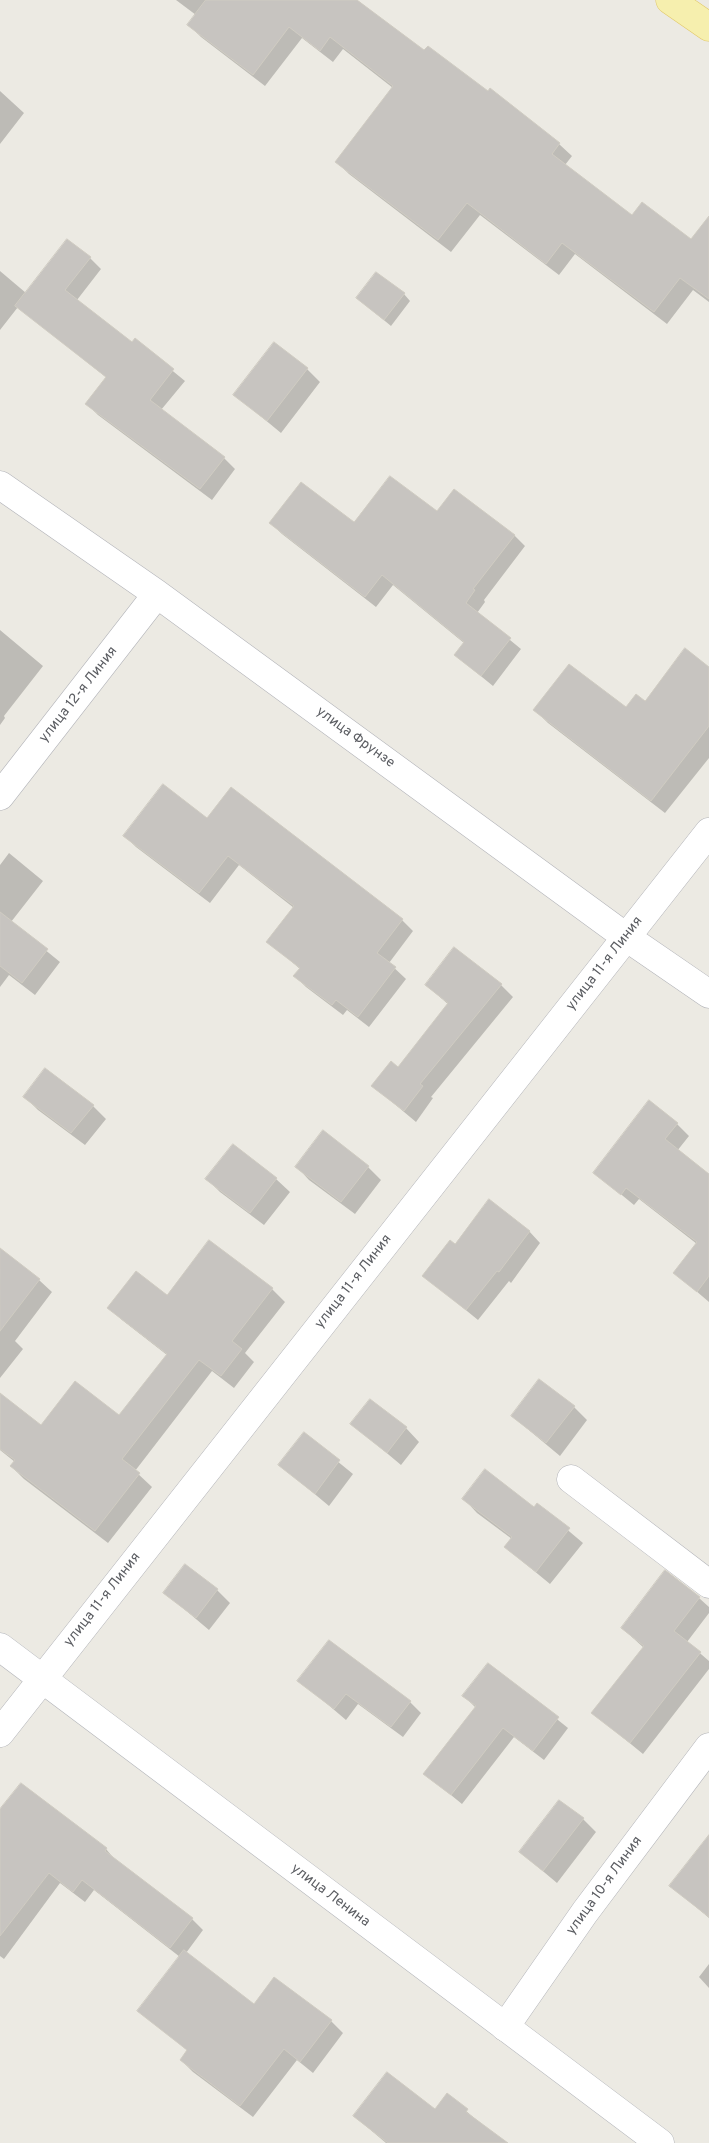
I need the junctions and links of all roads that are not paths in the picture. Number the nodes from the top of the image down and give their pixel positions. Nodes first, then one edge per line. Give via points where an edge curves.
1 (670, 0) edge
2 (709, 27) edge
3 (0, 485) edge
4 (157, 594) junction
5 (0, 796) edge
6 (709, 832) edge
7 (626, 937) junction
8 (709, 994) edge
9 (571, 1479) dead end
10 (709, 1584) edge
11 (0, 1647) edge
12 (41, 1679) junction
13 (0, 1733) edge
14 (709, 1747) edge
15 (504, 2027) junction
16 (660, 2143) edge

1 - 2 main road
3 - 4 street, улица Фрунзе
4 - 5 street, улица 12-я Линия
4 - 7 street, улица Фрунзе
6 - 7 street, улица 11-я Линия
7 - 8 street, улица Фрунзе
7 - 12 street, улица 11-я Линия
9 - 10 street
11 - 12 street, улица Ленина
12 - 13 street, улица 11-я Линия
12 - 15 street, улица Ленина
14 - 15 street, улица 10-я Линия via 585,1912
15 - 16 street, улица Ленина

